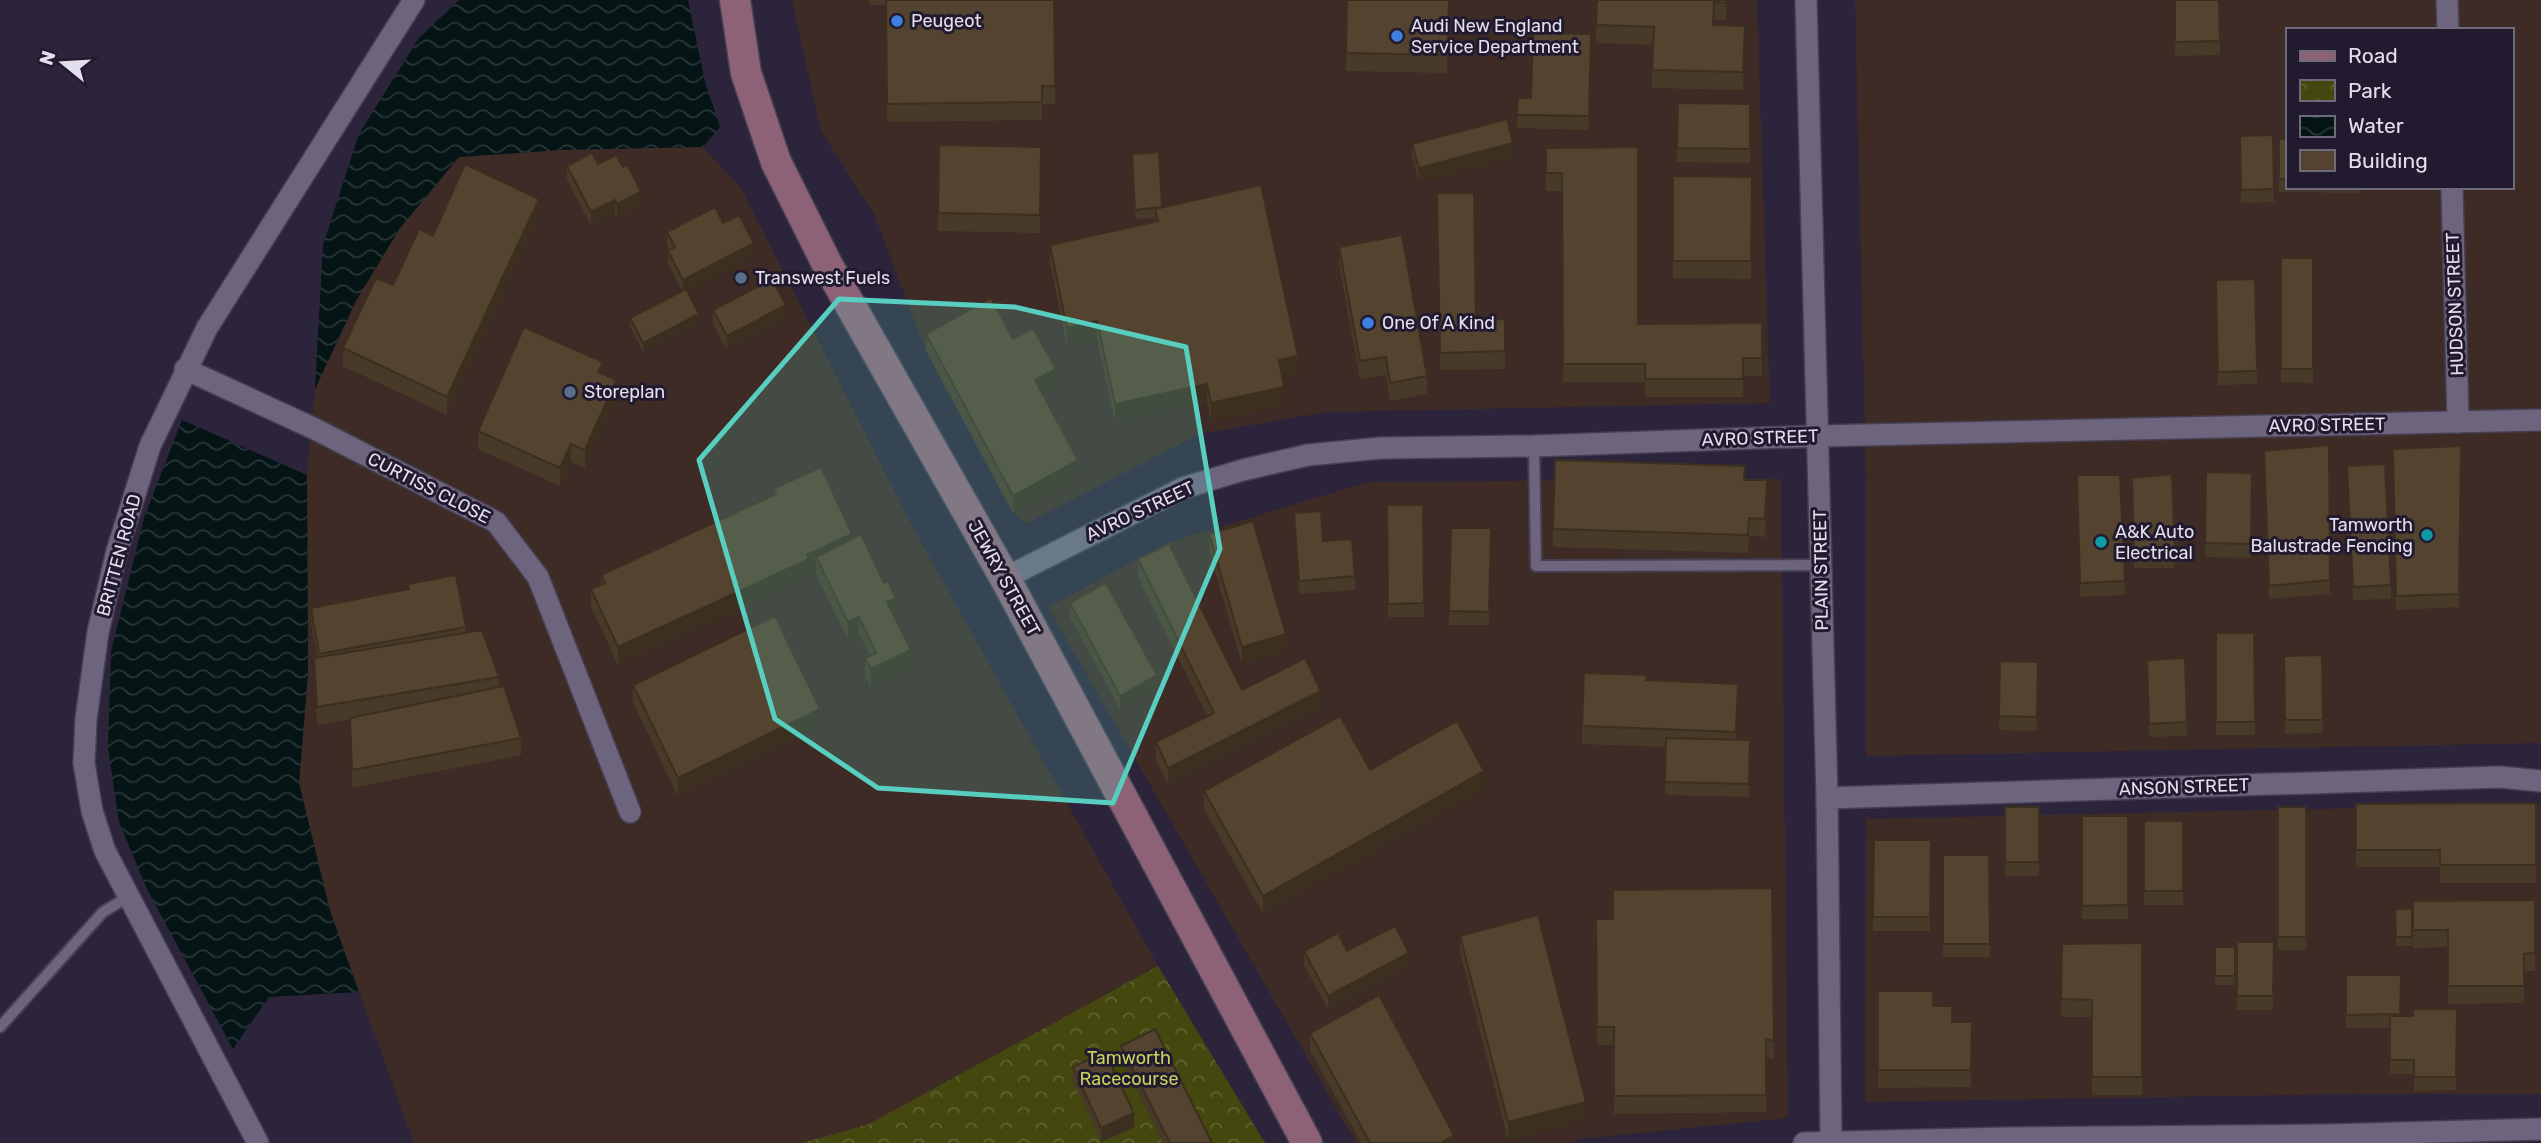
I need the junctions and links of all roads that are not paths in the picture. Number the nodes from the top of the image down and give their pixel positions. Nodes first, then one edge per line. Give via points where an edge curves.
1 (414, 0) edge
2 (735, 0) edge
3 (1806, 0) edge
4 (2447, 0) edge
5 (2448, 28) edge
6 (2452, 189) edge
7 (185, 369) junction
8 (2541, 420) edge
9 (2458, 422) junction
10 (1818, 436) junction
11 (1534, 446) junction
12 (1821, 565) junction
13 (1005, 578) junction
14 (2541, 781) edge
15 (1827, 798) junction
16 (630, 812) dead end
17 (128, 898) junction
18 (0, 1027) edge
19 (2541, 1129) edge
20 (2329, 1139) edge
21 (1831, 1141) junction
22 (258, 1143) edge
23 (1307, 1143) edge
24 (1804, 1143) edge

1 - 7 street, BRITTEN ROAD via 265,233
2 - 13 main road, JEWRY STREET via 746,73 776,162 827,264
3 - 10 street, PLAIN STREET
4 - 5 street
6 - 9 street, HUDSON STREET
7 - 16 street, CURTISS CLOSE via 496,522 538,577
7 - 17 street, BRITTEN ROAD via 150,446 117,551 98,632 86,719 84,763 92,811
8 - 9 street, AVRO STREET
9 - 10 street, AVRO STREET
10 - 11 street, AVRO STREET
10 - 12 street, PLAIN STREET
11 - 12 lane via 1536,566
11 - 13 street, AVRO STREET via 1381,448 1308,455 1243,470 1183,488
12 - 15 street, PLAIN STREET
13 - 23 main road, JEWRY STREET
14 - 15 street, ANSON STREET via 2500,777
15 - 21 street, PLAIN STREET
17 - 18 lane via 103,912
17 - 22 street, BRITTEN ROAD
19 - 20 street
20 - 21 street
21 - 24 street

